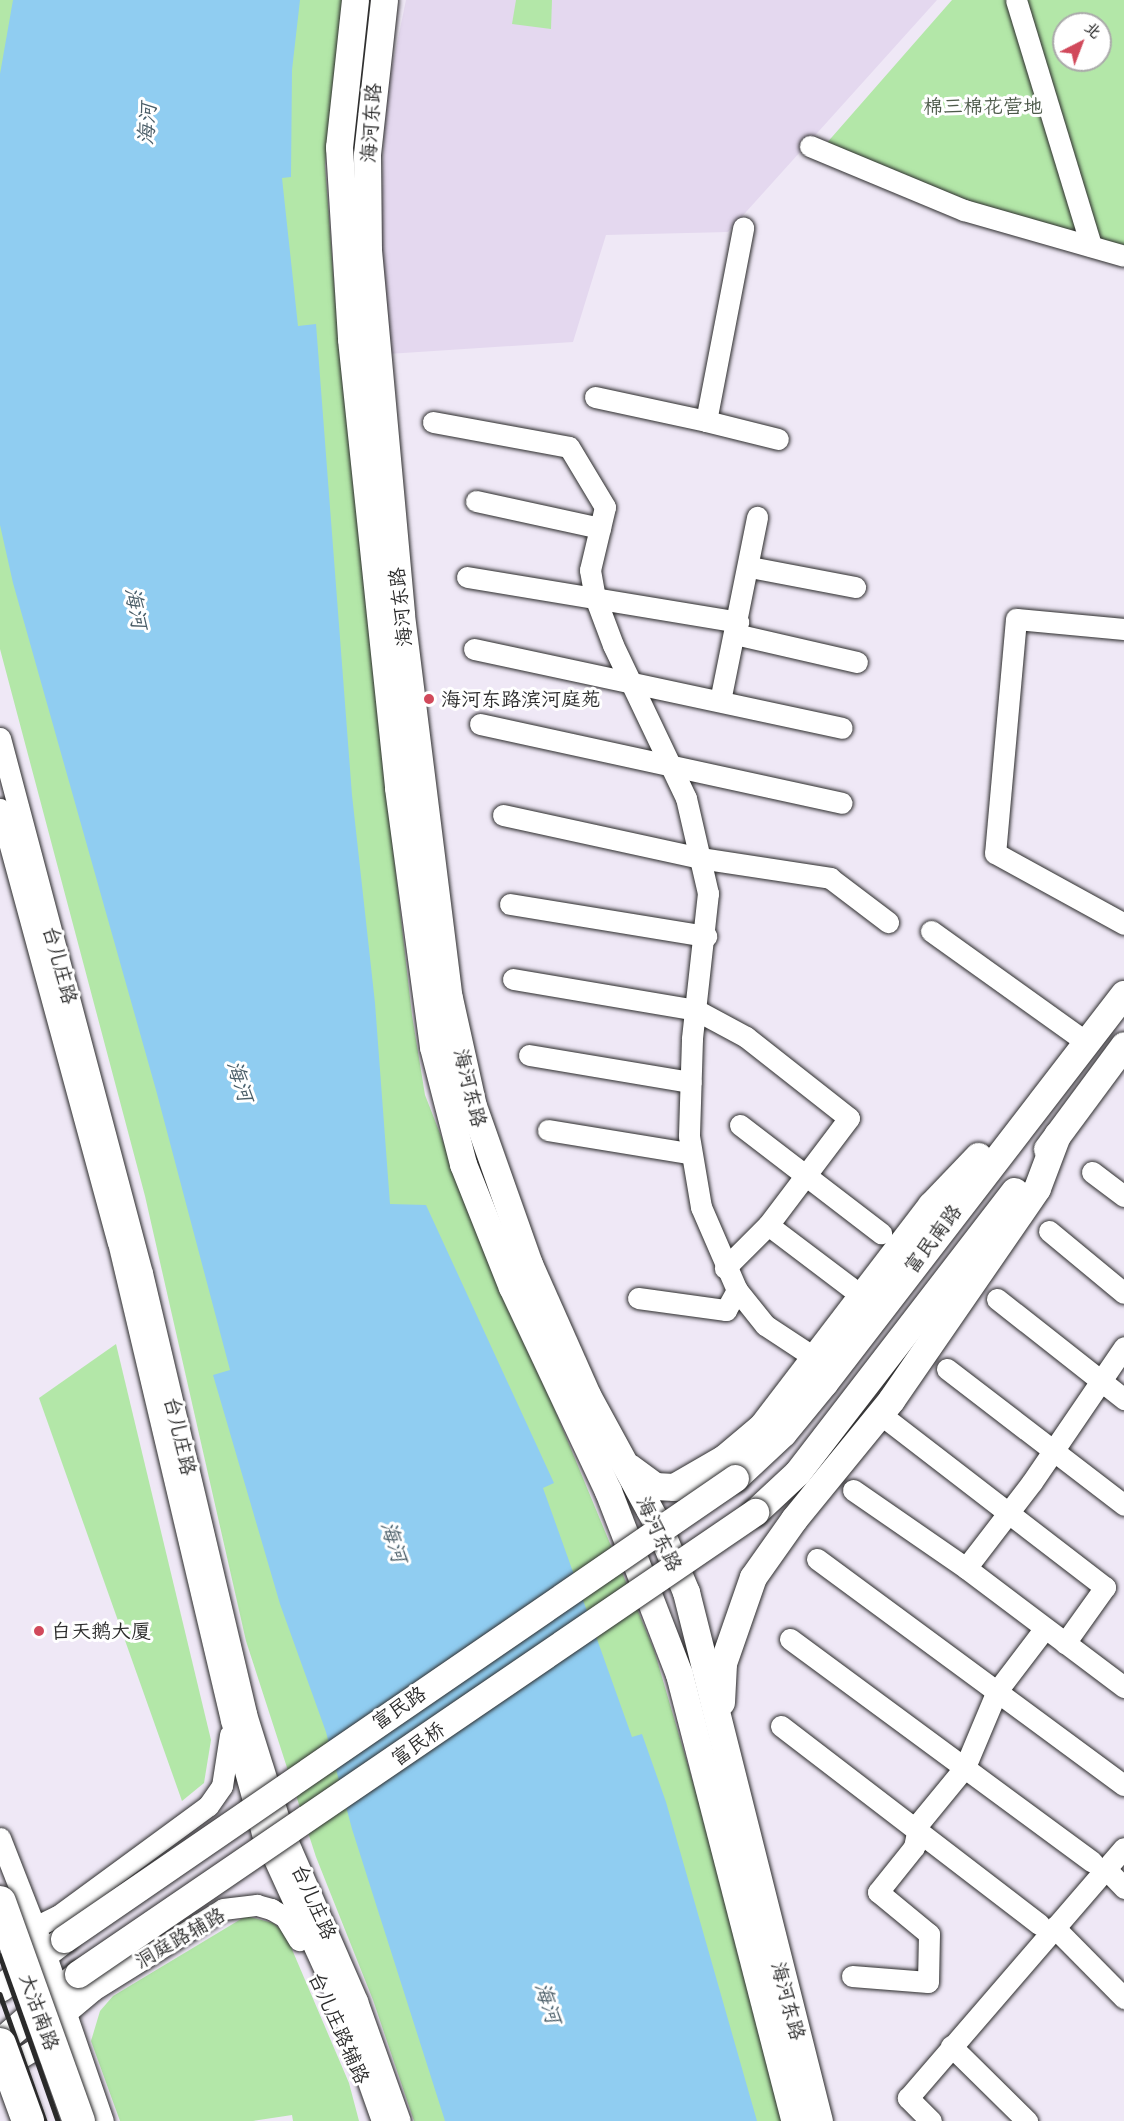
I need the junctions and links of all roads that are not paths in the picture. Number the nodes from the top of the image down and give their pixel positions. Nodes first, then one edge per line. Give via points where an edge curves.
1 (355, 0) edge
2 (384, 0) edge
3 (1016, 0) edge
4 (810, 146) dead end
5 (743, 228) dead end
6 (1091, 246) junction
7 (1124, 256) edge
8 (595, 397) dead end
9 (706, 421) junction
10 (433, 422) dead end
11 (778, 439) dead end
12 (477, 501) dead end
13 (757, 517) dead end
14 (600, 528) junction
15 (750, 567) junction
16 (467, 577) dead end
17 (855, 587) dead end
18 (595, 597) junction
19 (736, 628) junction
20 (1124, 629) edge
21 (474, 649) dead end
22 (857, 662) dead end
23 (631, 681) junction
24 (720, 701) junction
25 (480, 724) dead end
26 (842, 728) dead end
27 (0, 738) edge
28 (671, 766) junction
29 (842, 803) dead end
30 (0, 808) edge
31 (503, 815) dead end
32 (700, 858) junction
33 (510, 904) dead end
34 (888, 922) dead end
35 (1124, 924) edge
36 (931, 931) dead end
37 (706, 936) junction
38 (513, 979) dead end
39 (1124, 994) edge
40 (696, 1010) junction
41 (1086, 1042) junction
42 (1124, 1046) edge
43 (529, 1055) dead end
44 (691, 1082) junction
45 (1029, 1116) junction
46 (740, 1125) dead end
47 (548, 1130) dead end
48 (1057, 1135) junction
49 (689, 1153) junction
50 (1092, 1172) dead end
51 (806, 1175) junction
52 (1124, 1196) edge
53 (768, 1225) junction
54 (1049, 1231) dead end
55 (881, 1233) dead end
56 (724, 1268) junction
57 (849, 1287) dead end
58 (737, 1290) junction
59 (1124, 1293) edge
60 (638, 1298) dead end
61 (996, 1299) dead end
62 (1124, 1347) edge
63 (816, 1358) junction
64 (947, 1370) dead end
65 (1101, 1381) junction
66 (1124, 1399) edge
67 (880, 1414) junction
68 (617, 1452) junction
69 (1053, 1452) junction
70 (735, 1478) joint
71 (853, 1490) dead end
72 (1124, 1505) edge
73 (756, 1512) joint
74 (1009, 1512) junction
75 (817, 1559) dead end
76 (966, 1568) junction
77 (1045, 1628) junction
78 (790, 1639) dead end
79 (1065, 1643) junction
80 (1124, 1688) edge
81 (997, 1691) junction
82 (231, 1720) junction
83 (781, 1726) dead end
84 (720, 1736) junction
85 (964, 1767) junction
86 (1124, 1785) edge
87 (917, 1832) junction
88 (0, 1838) edge
89 (1124, 1848) edge
90 (1098, 1865) junction
91 (5, 1886) edge
92 (1124, 1888) edge
93 (1046, 1926) junction
94 (297, 1934) joint
95 (48, 1939) junction
96 (852, 1976) dead end
97 (0, 1988) edge
98 (1124, 1998) edge
99 (62, 2002) junction
100 (0, 2043) edge
101 (951, 2046) junction
102 (0, 2070) edge
103 (89, 2081) junction
104 (28, 2121) edge
105 (79, 2121) edge
106 (103, 2121) edge
107 (382, 2121) edge
108 (400, 2121) edge
109 (795, 2121) edge
110 (819, 2121) edge
111 (931, 2121) edge
112 (1027, 2121) edge

1 - 109 main road, 海河东路 via 339,147 350,327 398,788 433,1047 463,1164 512,1287 608,1491 679,1674
2 - 68 main road, 海河东路 via 367,155 368,250 401,615 448,999 473,1106 495,1176 564,1344
3 - 6 street
4 - 6 street via 964,210
5 - 9 street
6 - 7 street
8 - 9 street
9 - 11 street
10 - 14 street via 569,447 604,507
12 - 14 street
13 - 15 street
14 - 18 street via 590,570
15 - 17 street
15 - 19 street
16 - 18 street
18 - 19 street
18 - 23 street
19 - 22 street
19 - 24 street
20 - 35 street via 1016,619 995,853
21 - 23 street
23 - 24 street
23 - 28 street
24 - 26 street
25 - 28 street
27 - 108 street, 台儿庄路 via 142,1273 246,1714 281,1826 357,2001 393,2092
28 - 29 street
28 - 32 street via 686,798
30 - 82 street, 台儿庄路 via 118,1242
31 - 32 street
32 - 34 street via 830,878
32 - 37 street via 708,893
33 - 37 street
36 - 41 street
37 - 40 street
38 - 40 street
39 - 41 main road, 富民南路
40 - 44 street
40 - 51 street via 746,1037 849,1118
41 - 45 main road, 富民南路
42 - 48 main road, 富民南路
43 - 44 street
44 - 49 street
45 - 63 main road via 980,1154 931,1205
45 - 70 main road, 富民南路 via 824,1383 783,1433
46 - 51 street
47 - 49 street
48 - 67 main road via 1037,1188
48 - 73 main road, 富民南路 via 797,1473
49 - 56 street via 701,1207
50 - 52 street
51 - 53 street
51 - 55 street
53 - 56 street
53 - 57 street
54 - 59 street
56 - 58 street
58 - 60 street via 726,1310
58 - 63 street via 765,1324
61 - 65 street
62 - 65 street
63 - 68 main road via 762,1426 693,1479 674,1487 655,1486
64 - 69 street
65 - 66 street
65 - 69 street
67 - 74 street
67 - 84 main road via 753,1577 723,1663
68 - 84 main road, 海河东路 via 658,1525 686,1592
69 - 72 street
69 - 74 street
70 - 95 main road, 富民路, bridge
71 - 76 street
73 - 99 main road, 富民桥, bridge via 78,1974
74 - 76 street
74 - 79 street via 1105,1587
75 - 81 street
76 - 77 street
77 - 79 street
77 - 81 street
78 - 85 street
79 - 80 street
81 - 85 street
81 - 86 street
82 - 95 street via 228,1768 222,1786 208,1806 58,1916
82 - 107 street, 台儿庄路 via 262,1833 342,2008
83 - 87 street
84 - 110 main road, 海河东路
85 - 87 street via 919,1823
85 - 90 street
87 - 93 street
87 - 96 street via 914,1847 878,1892 929,1934 928,1982
88 - 91 street
89 - 90 street
90 - 92 street
90 - 93 street
91 - 95 street
91 - 105 highway, 大沽南路, bridge
93 - 98 street
93 - 101 street
94 - 99 street, 洞庭路辅路 via 285,1917 271,1909 257,1905 224,1909 93,1990
94 - 107 street, 台儿庄路辅路
95 - 97 main road, 富民路
95 - 99 street
99 - 100 main road, 富民桥
99 - 103 street
100 - 104 highway, bridge
101 - 111 street via 908,2098
101 - 112 street
102 - 103 street via 16,2056 33,2050 64,2059
103 - 106 street

